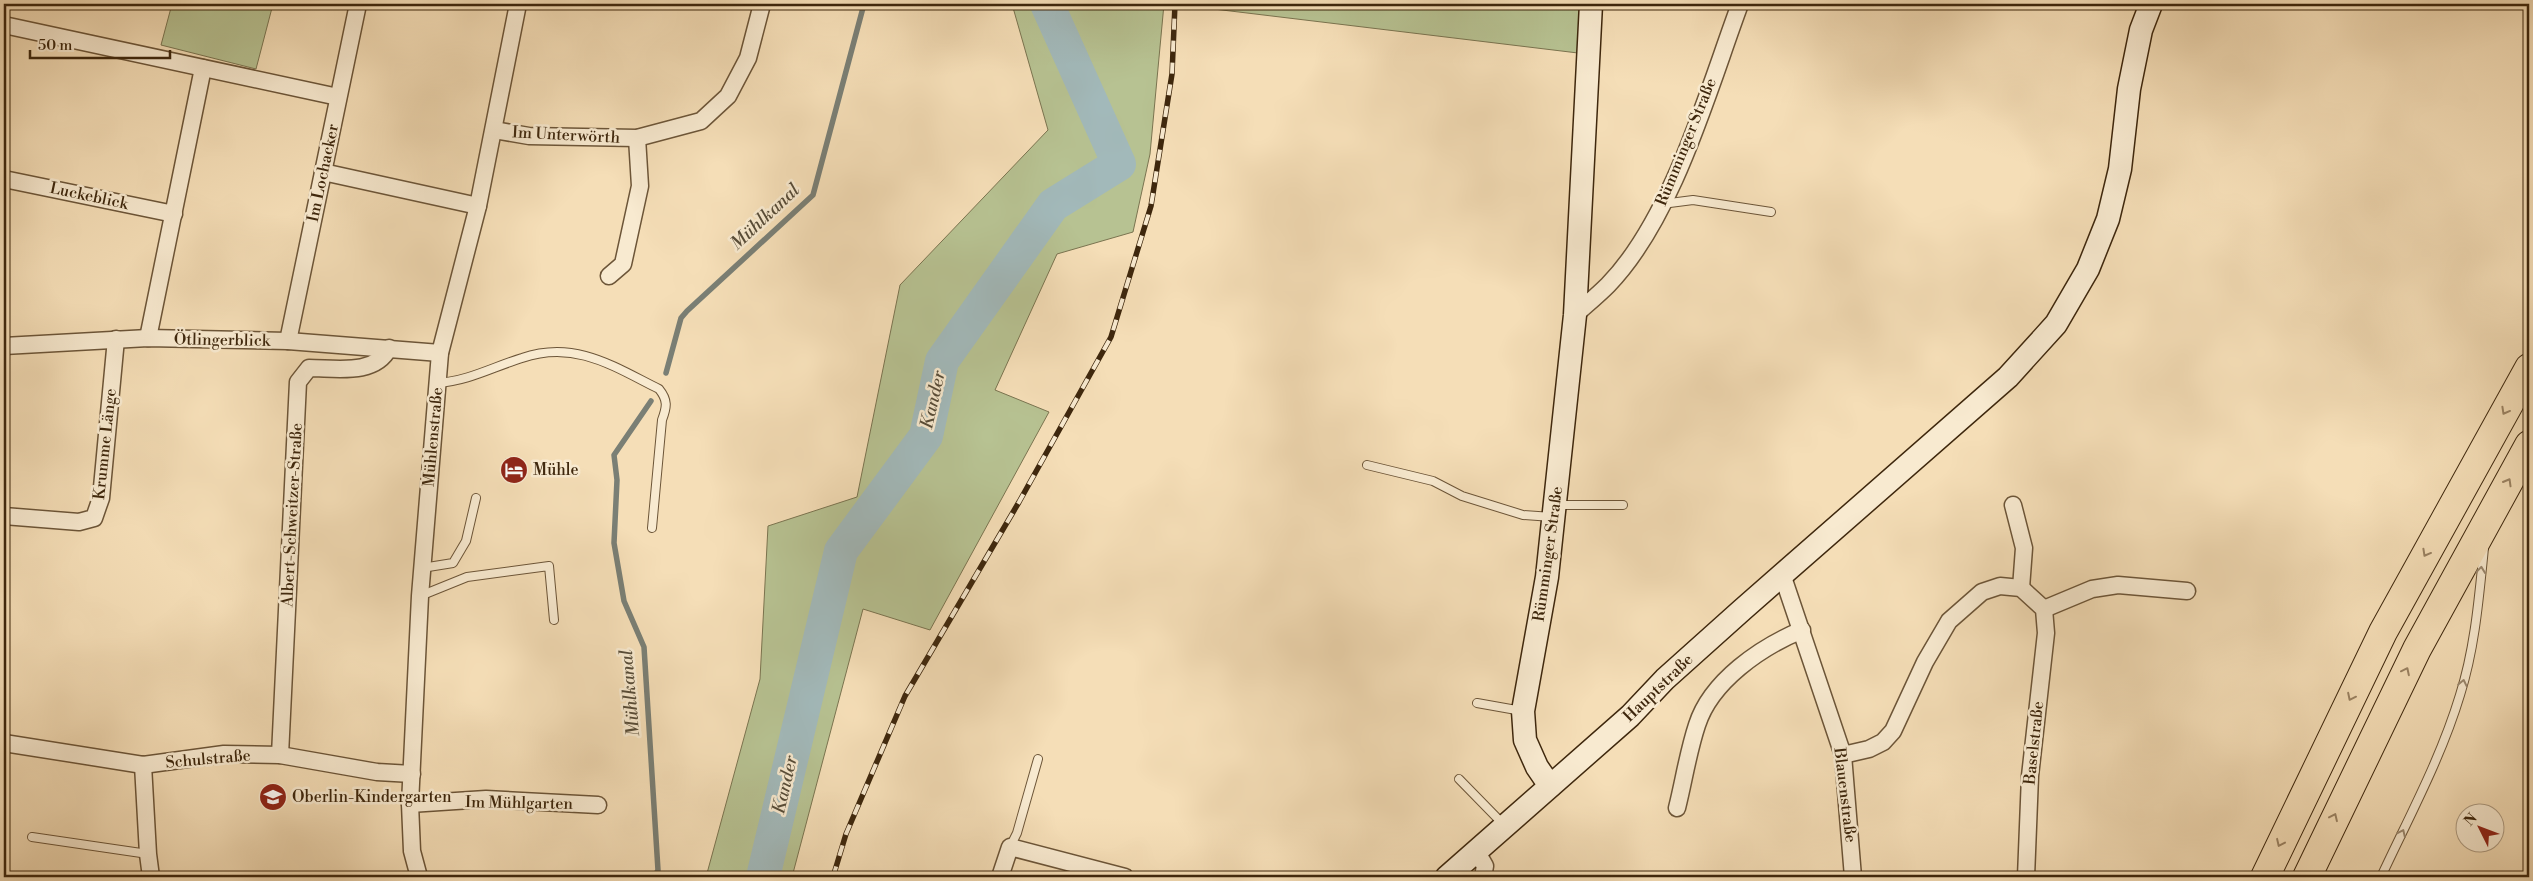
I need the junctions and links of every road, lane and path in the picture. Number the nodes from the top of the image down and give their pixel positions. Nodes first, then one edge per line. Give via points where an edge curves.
1 (358, 4) edge
2 (518, 4) edge
3 (762, 4) edge
4 (1591, 4) edge
5 (1740, 4) edge
6 (2151, 4) edge
7 (4, 25) edge
8 (203, 68) junction
9 (338, 97) junction
10 (494, 130) junction
11 (637, 138) junction
12 (322, 172) junction
13 (4, 178) edge
14 (1662, 204) junction
15 (478, 206) junction
16 (1771, 212) dead end
17 (174, 214) junction
18 (610, 276) dead end
19 (1575, 315) junction
20 (148, 338) junction
21 (116, 339) junction
22 (288, 341) junction
23 (4, 346) edge
24 (389, 348) junction
25 (440, 353) junction
26 (2529, 368) edge
27 (438, 383) junction
28 (2529, 445) edge
29 (1367, 465) dead end
30 (476, 498) dead end
31 (1623, 505) dead end
32 (2013, 505) dead end
33 (1554, 511) junction
34 (4, 516) edge
35 (2487, 519) junction
36 (652, 528) dead end
37 (422, 568) junction
38 (1782, 574) junction
39 (2021, 588) junction
40 (2187, 590) dead end
41 (420, 596) junction
42 (2044, 609) junction
43 (554, 620) dead end
44 (1802, 630) junction
45 (1477, 703) dead end
46 (1523, 711) junction
47 (4, 743) edge
48 (280, 755) junction
49 (1843, 755) junction
50 (1038, 759) dead end
51 (143, 765) junction
52 (412, 774) junction
53 (1459, 779) dead end
54 (1550, 786) junction
55 (410, 804) junction
56 (598, 805) dead end
57 (1677, 808) dead end
58 (1505, 826) junction
59 (32, 837) dead end
60 (1010, 847) junction
61 (1477, 852) junction
62 (148, 854) junction
63 (152, 877) edge
64 (419, 877) edge
65 (1000, 877) edge
66 (1125, 877) edge
67 (1447, 877) edge
68 (1482, 877) edge
69 (1853, 877) edge
70 (2026, 877) edge
71 (2265, 877) edge
72 (2307, 877) edge
73 (2381, 877) edge

1 - 9 street, Im Lochacker
2 - 10 street, Mühlenstraße
3 - 11 street, Im Unterwörth via 748,58 728,96 700,121
4 - 19 street, Rümminger Straße
5 - 14 street, Rümminger Straße via 1684,156
6 - 38 street, Hauptstraße via 2141,30 2129,89 2120,169 2108,220 2088,269 2056,324 2008,377
7 - 8 street
8 - 9 street
8 - 17 street
9 - 12 street, Im Lochacker
10 - 11 street, Im Unterwörth via 529,136
10 - 15 street, Mühlenstraße
11 - 18 street, Im Unterwörth via 640,186 622,264
12 - 15 street
12 - 22 street, Im Lochacker
13 - 17 street, Luckeblick
14 - 16 lane via 1693,200
14 - 19 street, Rümminger Straße via 1633,254 1609,284
15 - 25 street, Mühlenstraße
17 - 20 street
19 - 33 street, Rümminger Straße
20 - 21 street, Ötlingerblick
20 - 22 street, Ötlingerblick
21 - 23 street, Ötlingerblick
21 - 34 street, Krumme Länge via 101,498 94,518 79,522
22 - 24 street, Ötlingerblick
24 - 25 street, Ötlingerblick
24 - 48 street, Albert-Schweitzer-Straße via 384,358 367,367 309,368 298,382
25 - 27 street, Mühlenstraße
26 -> 71 highway via 2382,632
27 - 36 lane via 459,382 524,357 557,352 592,356 659,389 667,406 662,420
27 - 37 street, Mühlenstraße
35 -> 28 highway
29 - 33 lane via 1433,481 1462,496 1523,515
30 - 37 lane via 466,541 453,563
31 - 33 lane
32 - 39 street via 2024,548
33 - 46 street, Rümminger Straße via 1547,577
72 -> 35 highway via 2417,649
73 -> 35 lane via 2445,740 2461,693 2476,618
37 - 41 street, Mühlenstraße
38 - 44 street, Blauenstraße
38 - 54 street, Hauptstraße
39 - 42 street
39 - 49 street via 2000,586 1982,592 1949,621 1925,662 1893,731 1883,742 1869,749
40 - 42 street via 2118,585 2092,589
41 - 43 lane via 466,577 550,566
41 - 52 street, Mühlenstraße
42 - 70 street, Baselstraße via 2046,633 2030,776
44 - 49 street, Blauenstraße
44 - 57 street via 1775,641 1748,660 1716,691 1697,724
45 - 46 lane
46 - 54 street, Rümminger Straße via 1525,740
47 - 51 street, Schulstraße
48 - 51 street, Schulstraße via 224,754
48 - 52 street, Schulstraße via 377,772
49 - 69 street, Blauenstraße
50 - 60 lane
51 - 62 street
52 - 55 street, Mühlenstraße
53 - 58 lane
54 - 58 street, Hauptstraße
55 - 56 street, Im Mühlgarten via 486,799
55 - 64 street, Mühlenstraße via 412,851
58 - 61 street, Hauptstraße
59 - 62 lane
60 - 65 street
60 - 66 street
61 - 67 street, Hauptstraße
61 - 68 street via 1485,866
62 - 63 street

